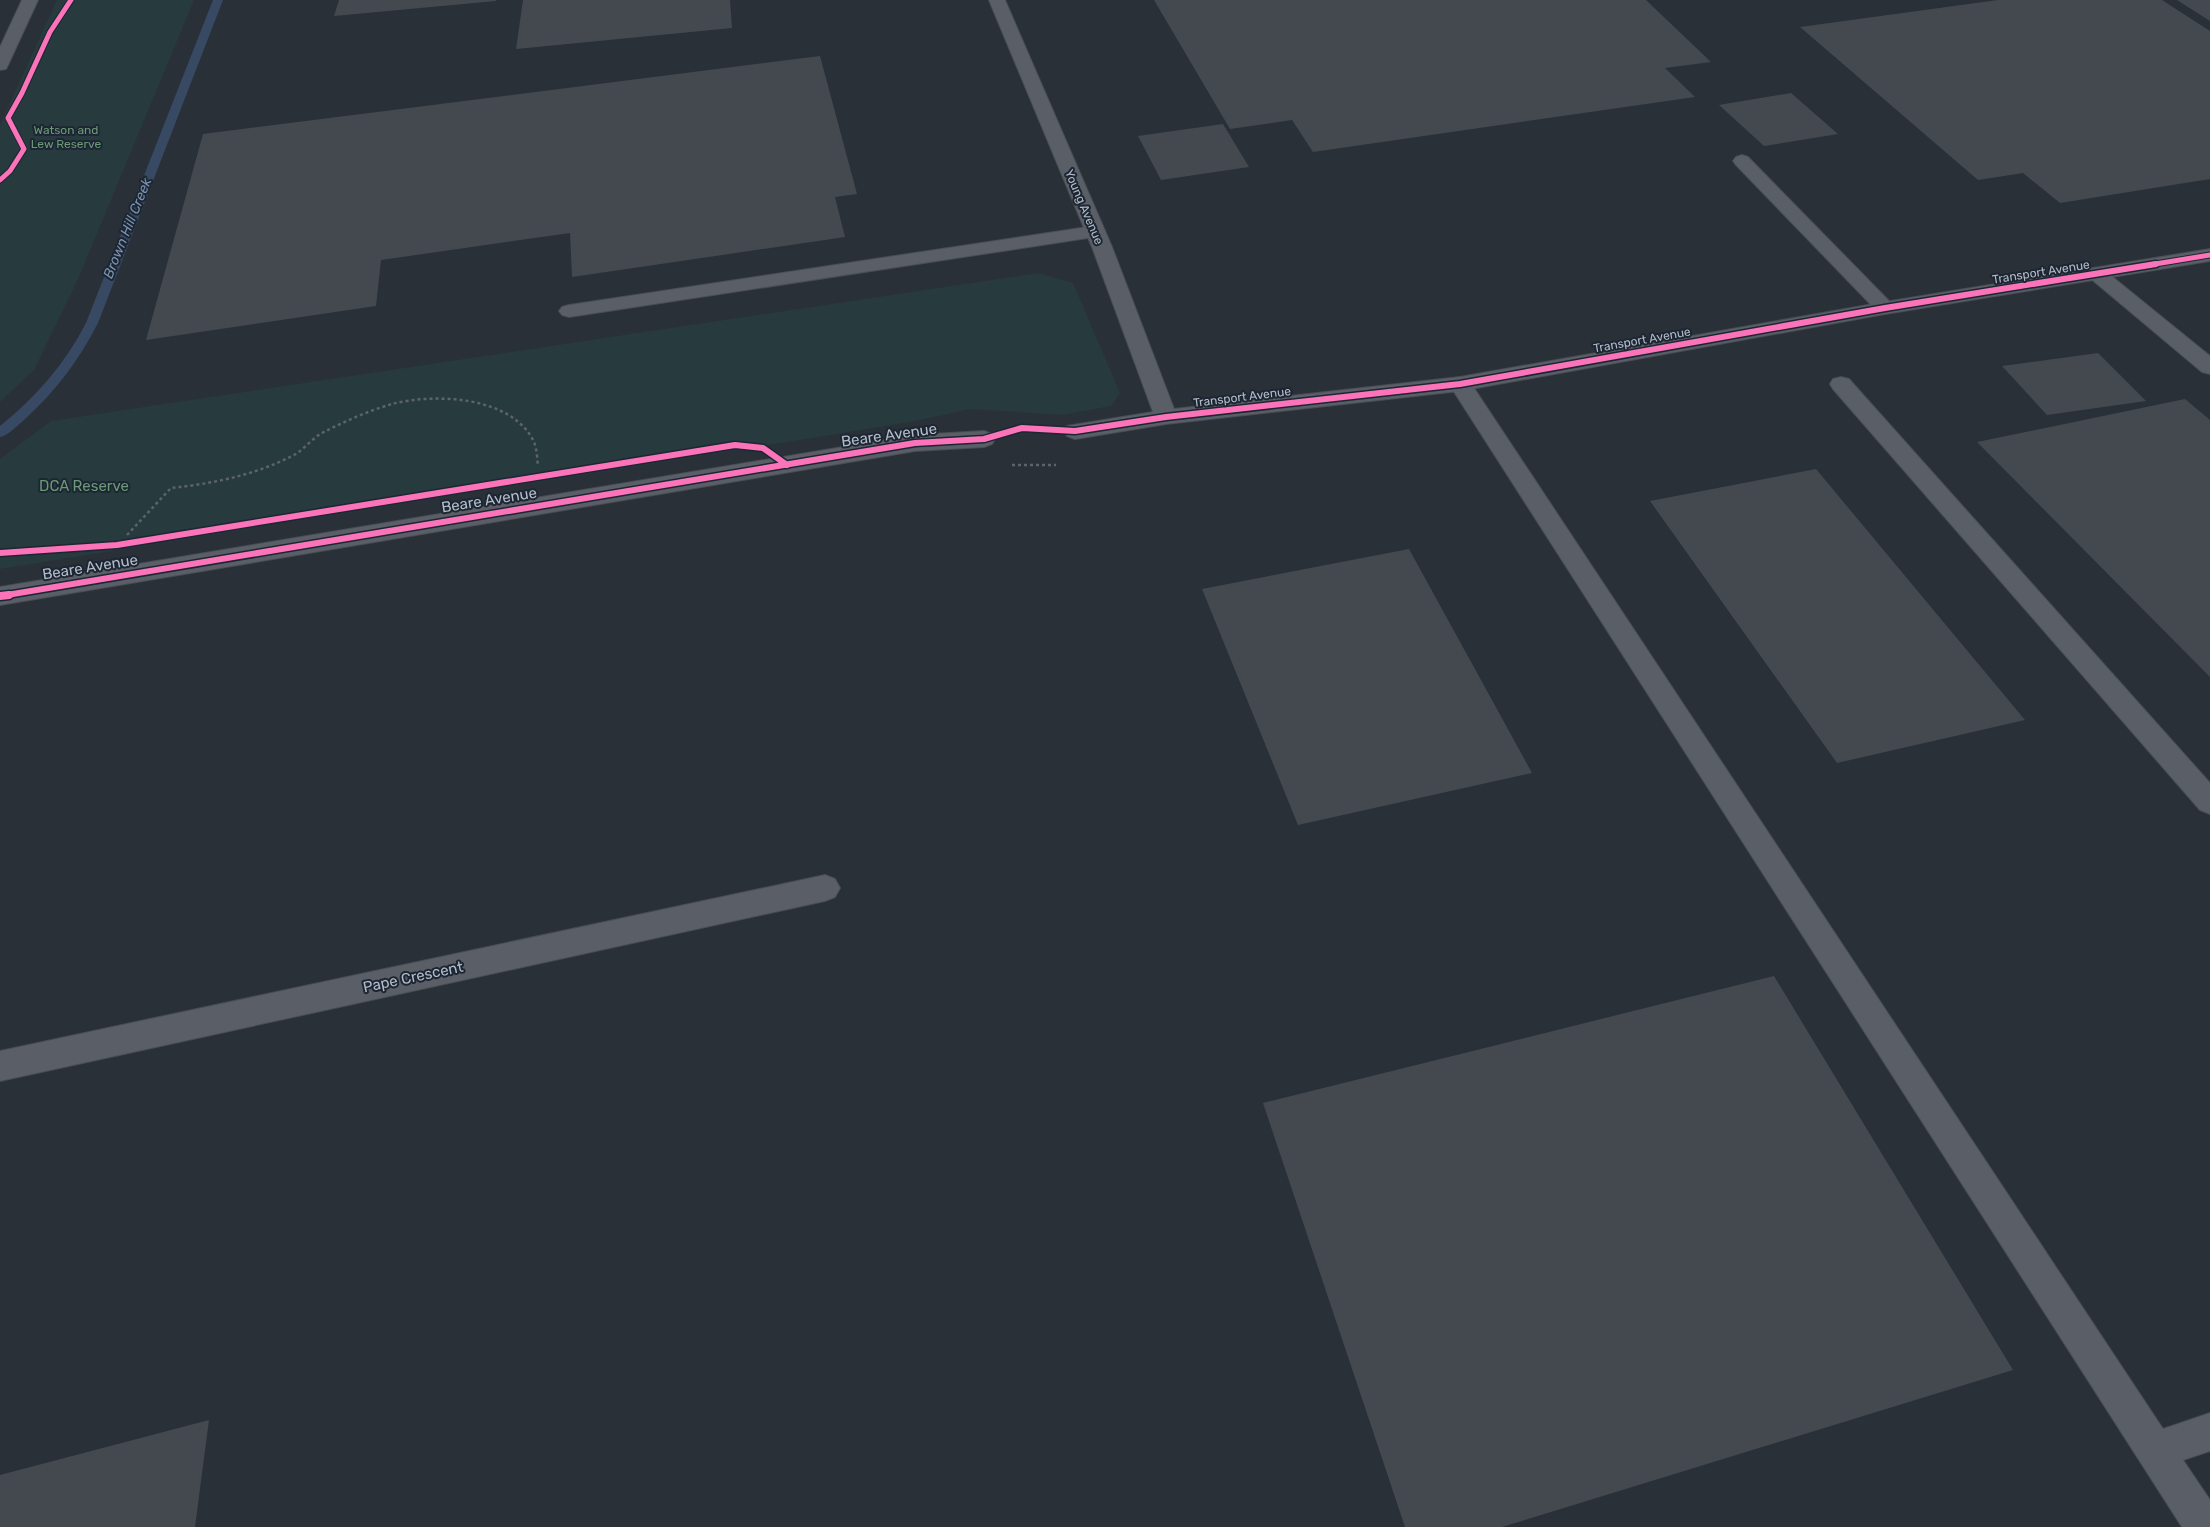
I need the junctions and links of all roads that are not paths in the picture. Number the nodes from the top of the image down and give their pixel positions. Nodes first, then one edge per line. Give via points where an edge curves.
1 (30, 0) edge
2 (997, 0) edge
3 (0, 65) edge
4 (1742, 161) dead end
5 (1094, 232) junction
6 (2210, 255) edge
7 (2097, 274) junction
8 (1885, 308) junction
9 (569, 311) dead end
10 (2210, 368) edge
11 (1460, 384) junction
12 (1841, 384) dead end
13 (1166, 417) junction
14 (1075, 432) road end
15 (984, 439) road end
16 (0, 596) edge
17 (2210, 802) edge
18 (825, 888) dead end
19 (0, 1066) edge
20 (2210, 1432) edge
21 (2155, 1450) junction
22 (2205, 1527) edge

1 - 3 street
2 - 5 street, Young Avenue
4 - 8 street
5 - 9 street
5 - 13 street, Young Avenue
6 - 7 street, Transport Avenue
7 - 8 street, Transport Avenue
7 - 10 street
8 - 11 street, Transport Avenue
11 - 13 street, Transport Avenue
11 - 21 street
12 - 17 street
13 - 14 street, Transport Avenue
15 - 16 street, Beare Avenue via 915,443
18 - 19 street, Pape Crescent
20 - 21 street
21 - 22 street

